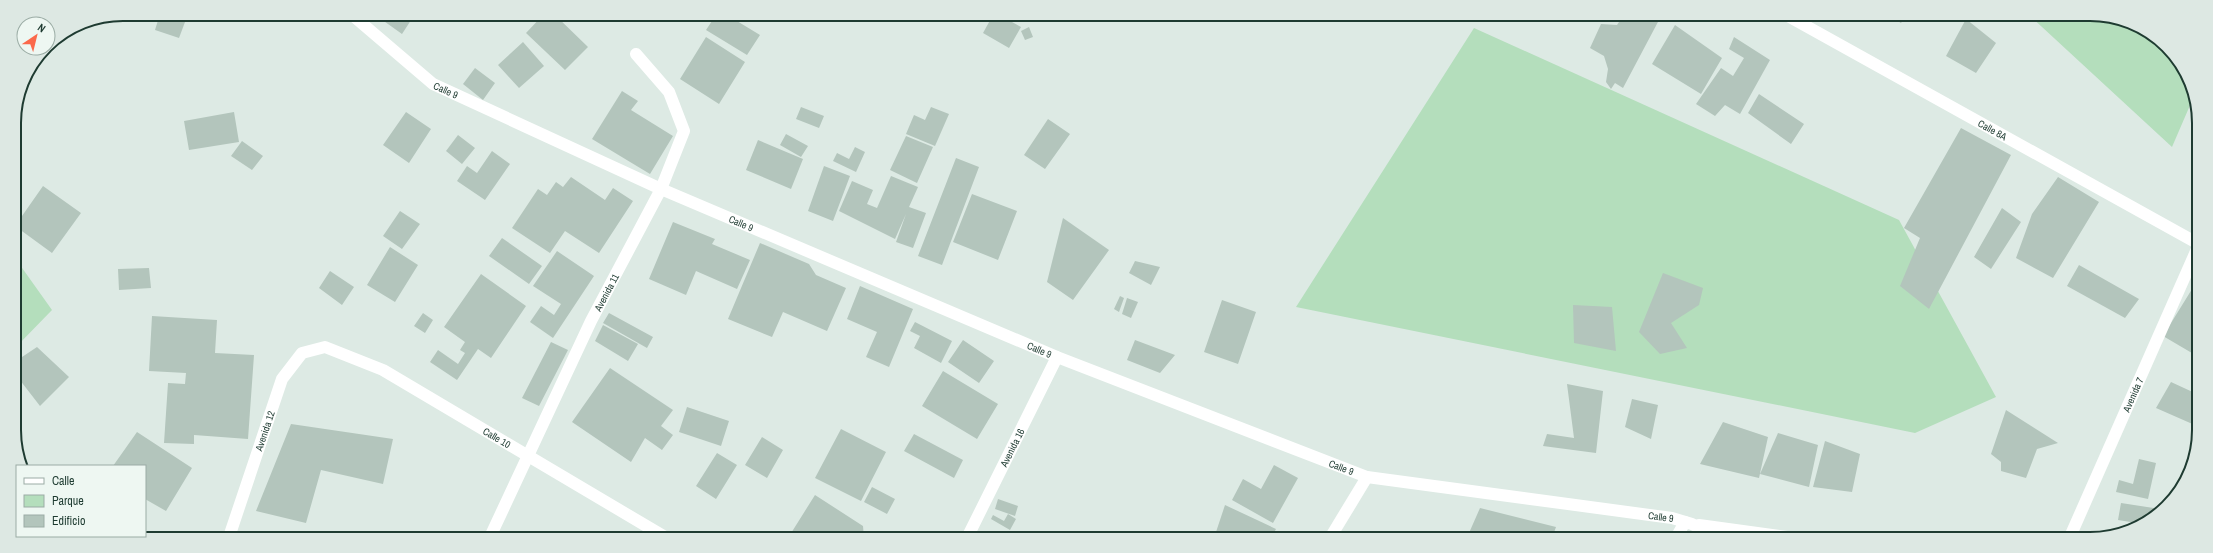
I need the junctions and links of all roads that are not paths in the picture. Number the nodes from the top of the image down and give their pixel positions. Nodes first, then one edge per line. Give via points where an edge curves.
1 (358, 21) edge
2 (1797, 21) edge
3 (636, 54) dead end
4 (661, 190) junction
5 (2192, 240) edge
6 (2192, 260) edge
7 (325, 347) joint
8 (1057, 357) junction
9 (527, 456) junction
10 (1367, 477) junction
11 (1688, 523) junction
12 (231, 532) edge
13 (492, 532) edge
14 (656, 532) edge
15 (970, 532) edge
16 (1334, 532) edge
17 (1681, 532) edge
18 (1706, 532) edge
19 (1752, 532) edge
20 (2072, 532) edge

1 - 4 street, Calle 9 via 433,84
2 - 5 street, Calle 8A
3 - 4 street, Avenida 11 via 669,92 684,131
4 - 8 street, Calle 9
4 - 9 street, Avenida 11 via 591,321
6 - 20 street, Avenida 7
7 - 9 street, Calle 10 via 383,370
7 - 12 street, Avenida 12 via 302,353 282,379
8 - 10 street, Calle 9
8 - 15 street, Avenida 16
9 - 13 street, Avenida 11
9 - 14 street, Calle 10
10 - 11 street, Calle 9 via 1672,518
10 - 16 street
11 - 17 street
11 - 18 street, Calle 9
11 - 19 street

